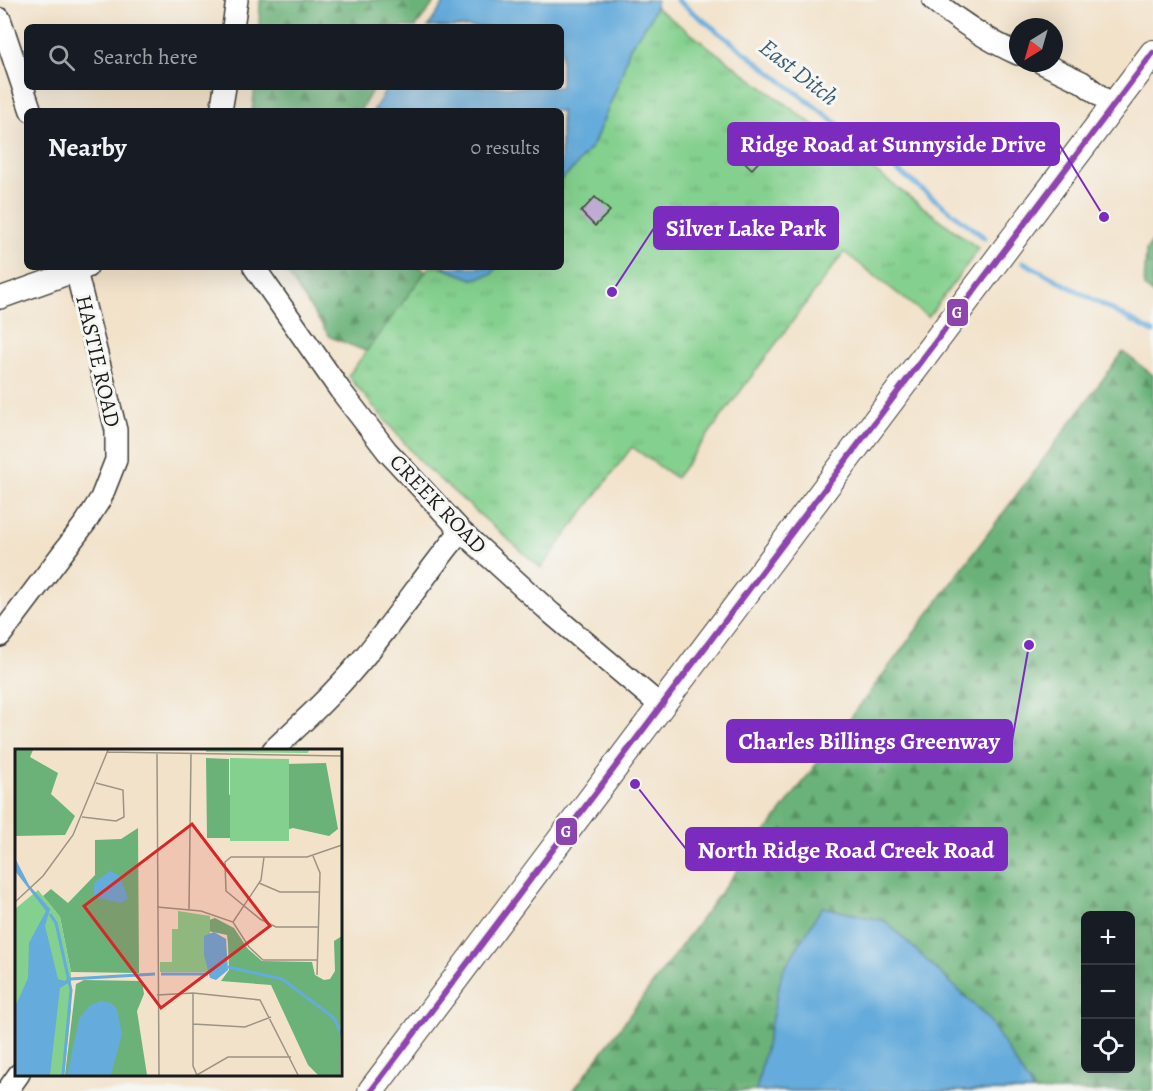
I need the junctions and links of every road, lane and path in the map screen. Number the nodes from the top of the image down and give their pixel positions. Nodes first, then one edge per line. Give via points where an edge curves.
1 (237, 0) edge
2 (933, 0) edge
3 (0, 19) edge
4 (233, 24) edge
5 (1009, 50) edge
6 (1153, 53) edge
7 (1061, 72) edge
8 (224, 90) edge
9 (1113, 106) junction
10 (30, 108) edge
11 (222, 108) edge
12 (75, 270) edge
13 (80, 270) edge
14 (256, 270) edge
15 (0, 298) edge
16 (461, 531) junction
17 (0, 636) edge
18 (661, 706) junction
19 (274, 749) edge
20 (18, 1076) edge
21 (7, 1091) edge
22 (371, 1091) edge

1 - 4 street
2 - 5 street via 958,21
3 - 10 street
6 - 9 street
7 - 9 street via 1082,82
8 - 11 street
9 - 18 street
12 - 15 street
13 - 17 street, HASTIE ROAD via 116,430 116,460 101,498 86,522
14 - 16 street, CREEK ROAD via 387,452
16 - 18 street, CREEK ROAD
16 - 19 street via 362,660 328,699
18 - 22 street
20 - 21 street

